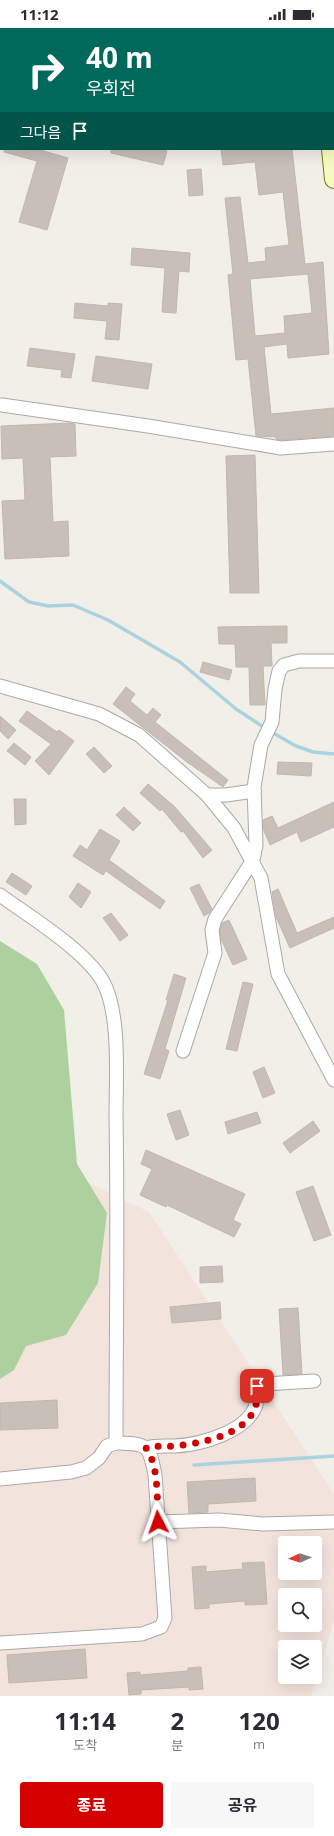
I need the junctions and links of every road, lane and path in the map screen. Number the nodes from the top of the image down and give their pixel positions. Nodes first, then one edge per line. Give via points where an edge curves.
1 (331, 150) edge
2 (334, 179) edge
3 (2, 405) dead end
4 (334, 444) edge
5 (334, 661) edge
6 (0, 686) edge
7 (254, 791) junction
8 (207, 795) junction
9 (252, 860) junction
10 (0, 895) edge
11 (183, 1051) dead end
12 (334, 1080) edge
13 (314, 1381) dead end
14 (116, 1443) junction
15 (146, 1448) junction
16 (0, 1479) edge
17 (158, 1522) junction
18 (334, 1522) edge
19 (0, 1643) edge

1 - 2 street
3 - 4 street via 281,448
5 - 7 street via 298,661 284,665 279,671 272,722 261,745
6 - 8 street via 99,714 139,735
7 - 8 street
7 - 9 street via 256,845
8 - 9 street via 234,828
9 - 11 street via 215,919 212,930 215,953
9 - 12 street via 262,878 278,974
10 - 14 street via 75,950 102,979 111,1002 115,1044 117,1182
13 - 15 street via 257,1386 256,1404 251,1415 243,1424 229,1432 197,1442
14 - 15 street via 140,1444
14 - 16 street via 107,1446 99,1458 86,1468 71,1472
15 - 17 street via 151,1454 155,1475
17 - 18 street
17 - 19 street via 165,1618 161,1627 142,1634

